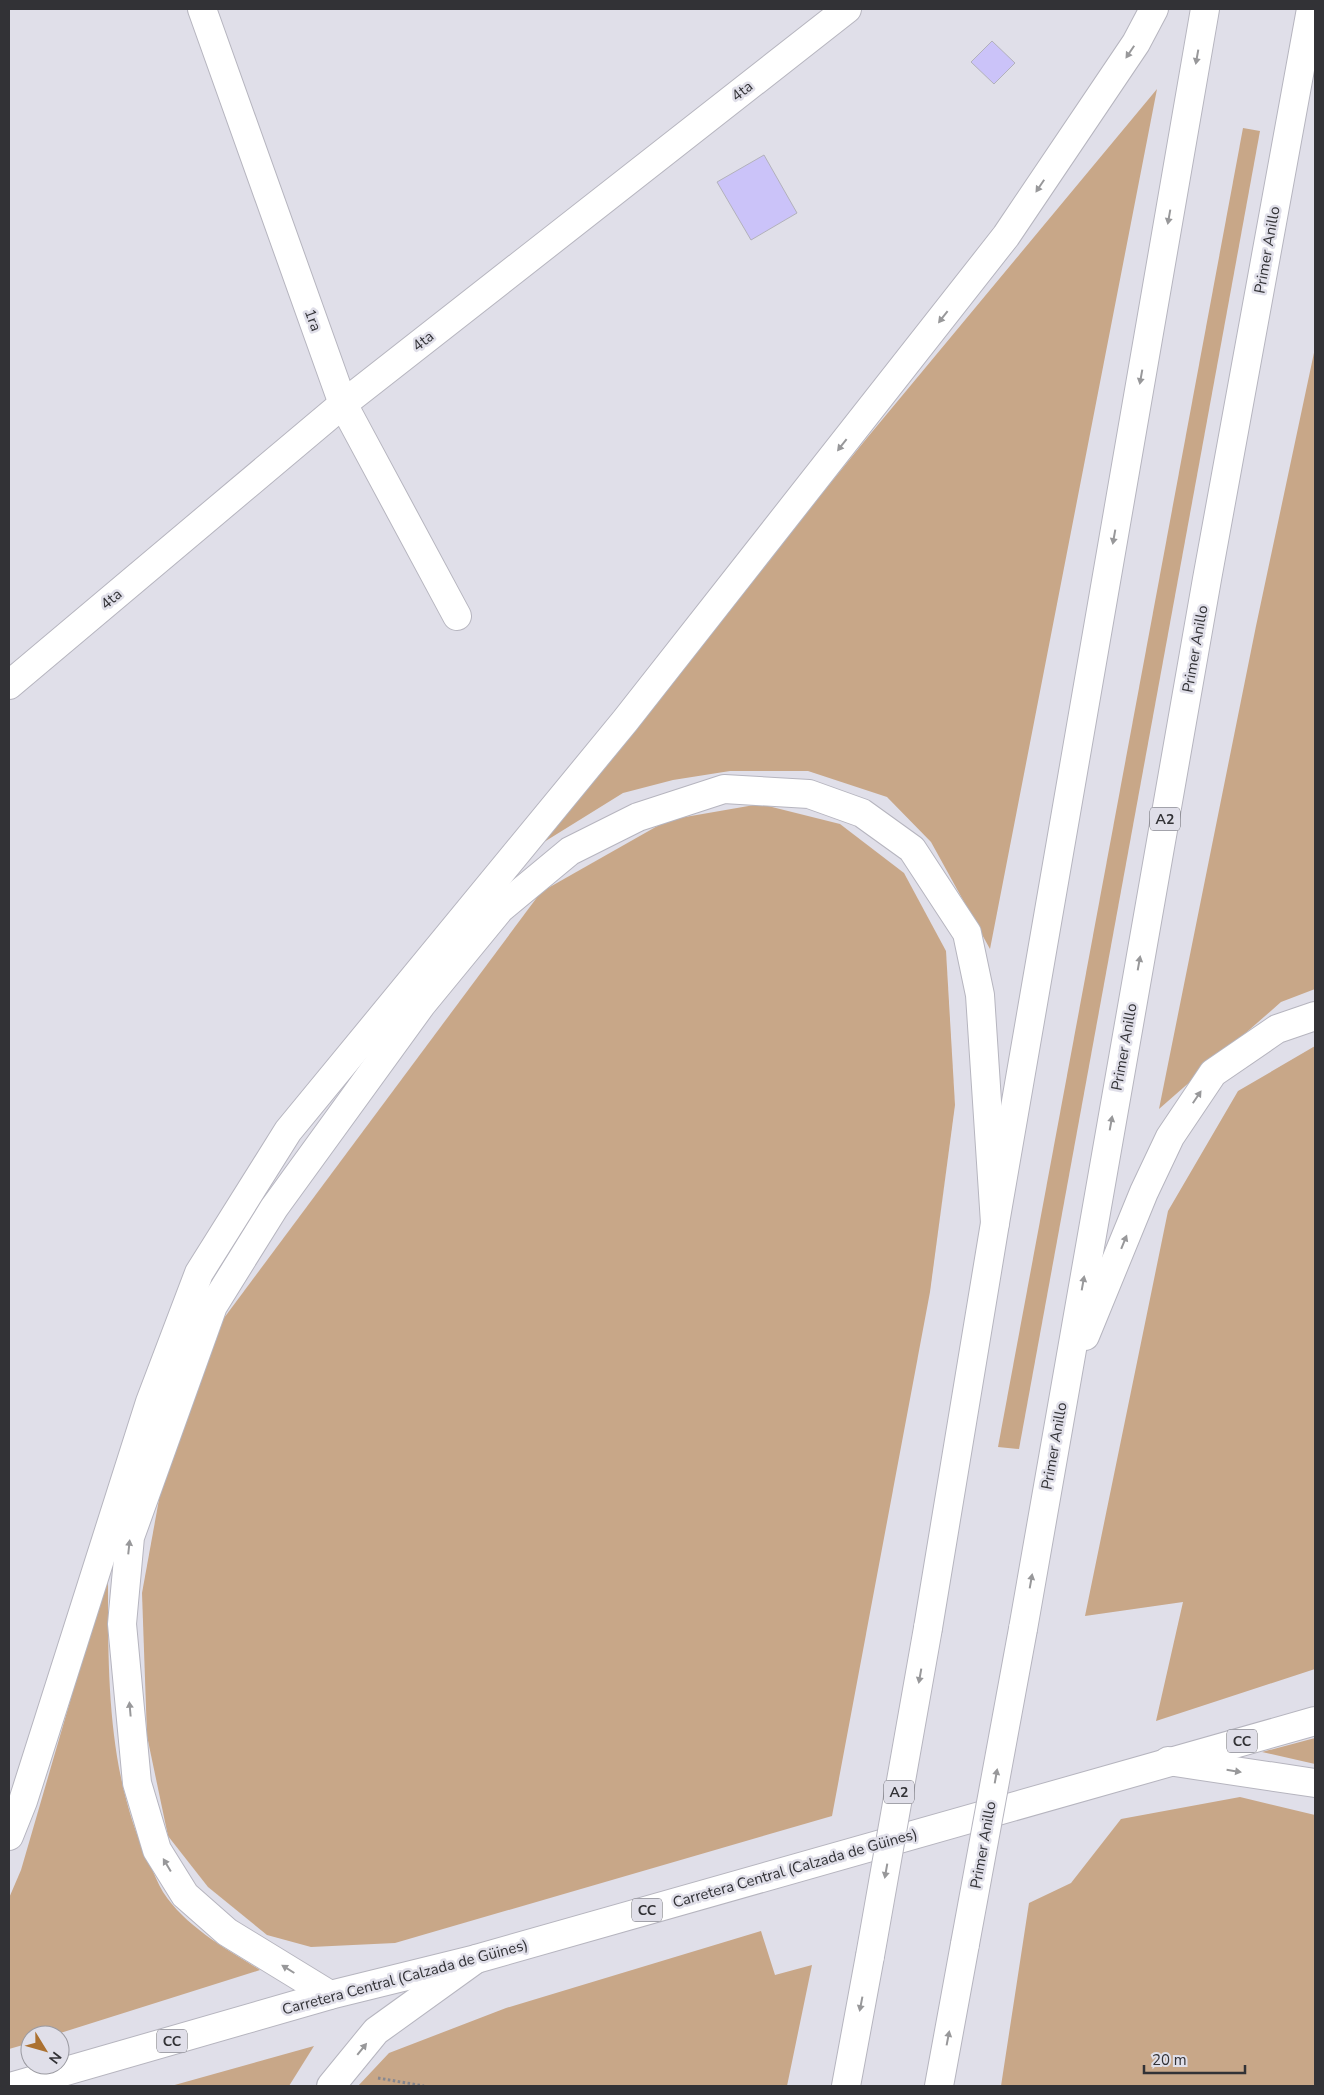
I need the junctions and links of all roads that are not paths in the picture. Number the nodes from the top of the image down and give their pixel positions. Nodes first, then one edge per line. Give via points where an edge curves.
1 (202, 9) edge
2 (847, 9) edge
3 (1154, 9) edge
4 (1205, 9) edge
5 (1311, 9) edge
6 (343, 404) junction
7 (457, 616) dead end
8 (9, 685) edge
9 (1315, 1016) edge
10 (995, 1223) junction
11 (1065, 1384) junction
12 (1315, 1721) edge
13 (1168, 1761) junction
14 (1315, 1783) edge
15 (9, 1836) edge
16 (476, 1959) junction
17 (330, 1995) junction
18 (337, 2079) edge
19 (14, 2086) edge
20 (846, 2086) edge
21 (938, 2086) edge

1 - 6 main road, 1ra
2 - 6 main road, 4ta
3 -> 15 main road via 1136,43 1006,236 625,721 288,1131 204,1264 150,1402 23,1801
4 -> 10 main road, A2
11 -> 5 main road, Primer Anillo / A2
6 - 7 main road, 1ra
6 - 8 main road, 4ta
11 -> 9 main road via 1170,1137 1213,1073 1277,1029
17 -> 10 main road via 227,1932 185,1896 158,1850 137,1783 122,1624 130,1537 213,1306 274,1208 399,1035 500,909 570,851 638,817 724,789 809,794 862,812 912,849 968,933 980,995
10 -> 20 main road, A2, bridge via 928,1628
21 -> 11 main road, Primer Anillo / A2, bridge
12 - 13 main road, Carretera Central (Calzada de Güines) / CC
13 -> 14 main road
13 - 16 main road, Carretera Central (Calzada de Güines) / CC
16 - 17 main road, Carretera Central (Calzada de Güines) / CC
18 -> 16 main road via 376,2031
17 - 19 main road, Carretera Central (Calzada de Güines) / CC

